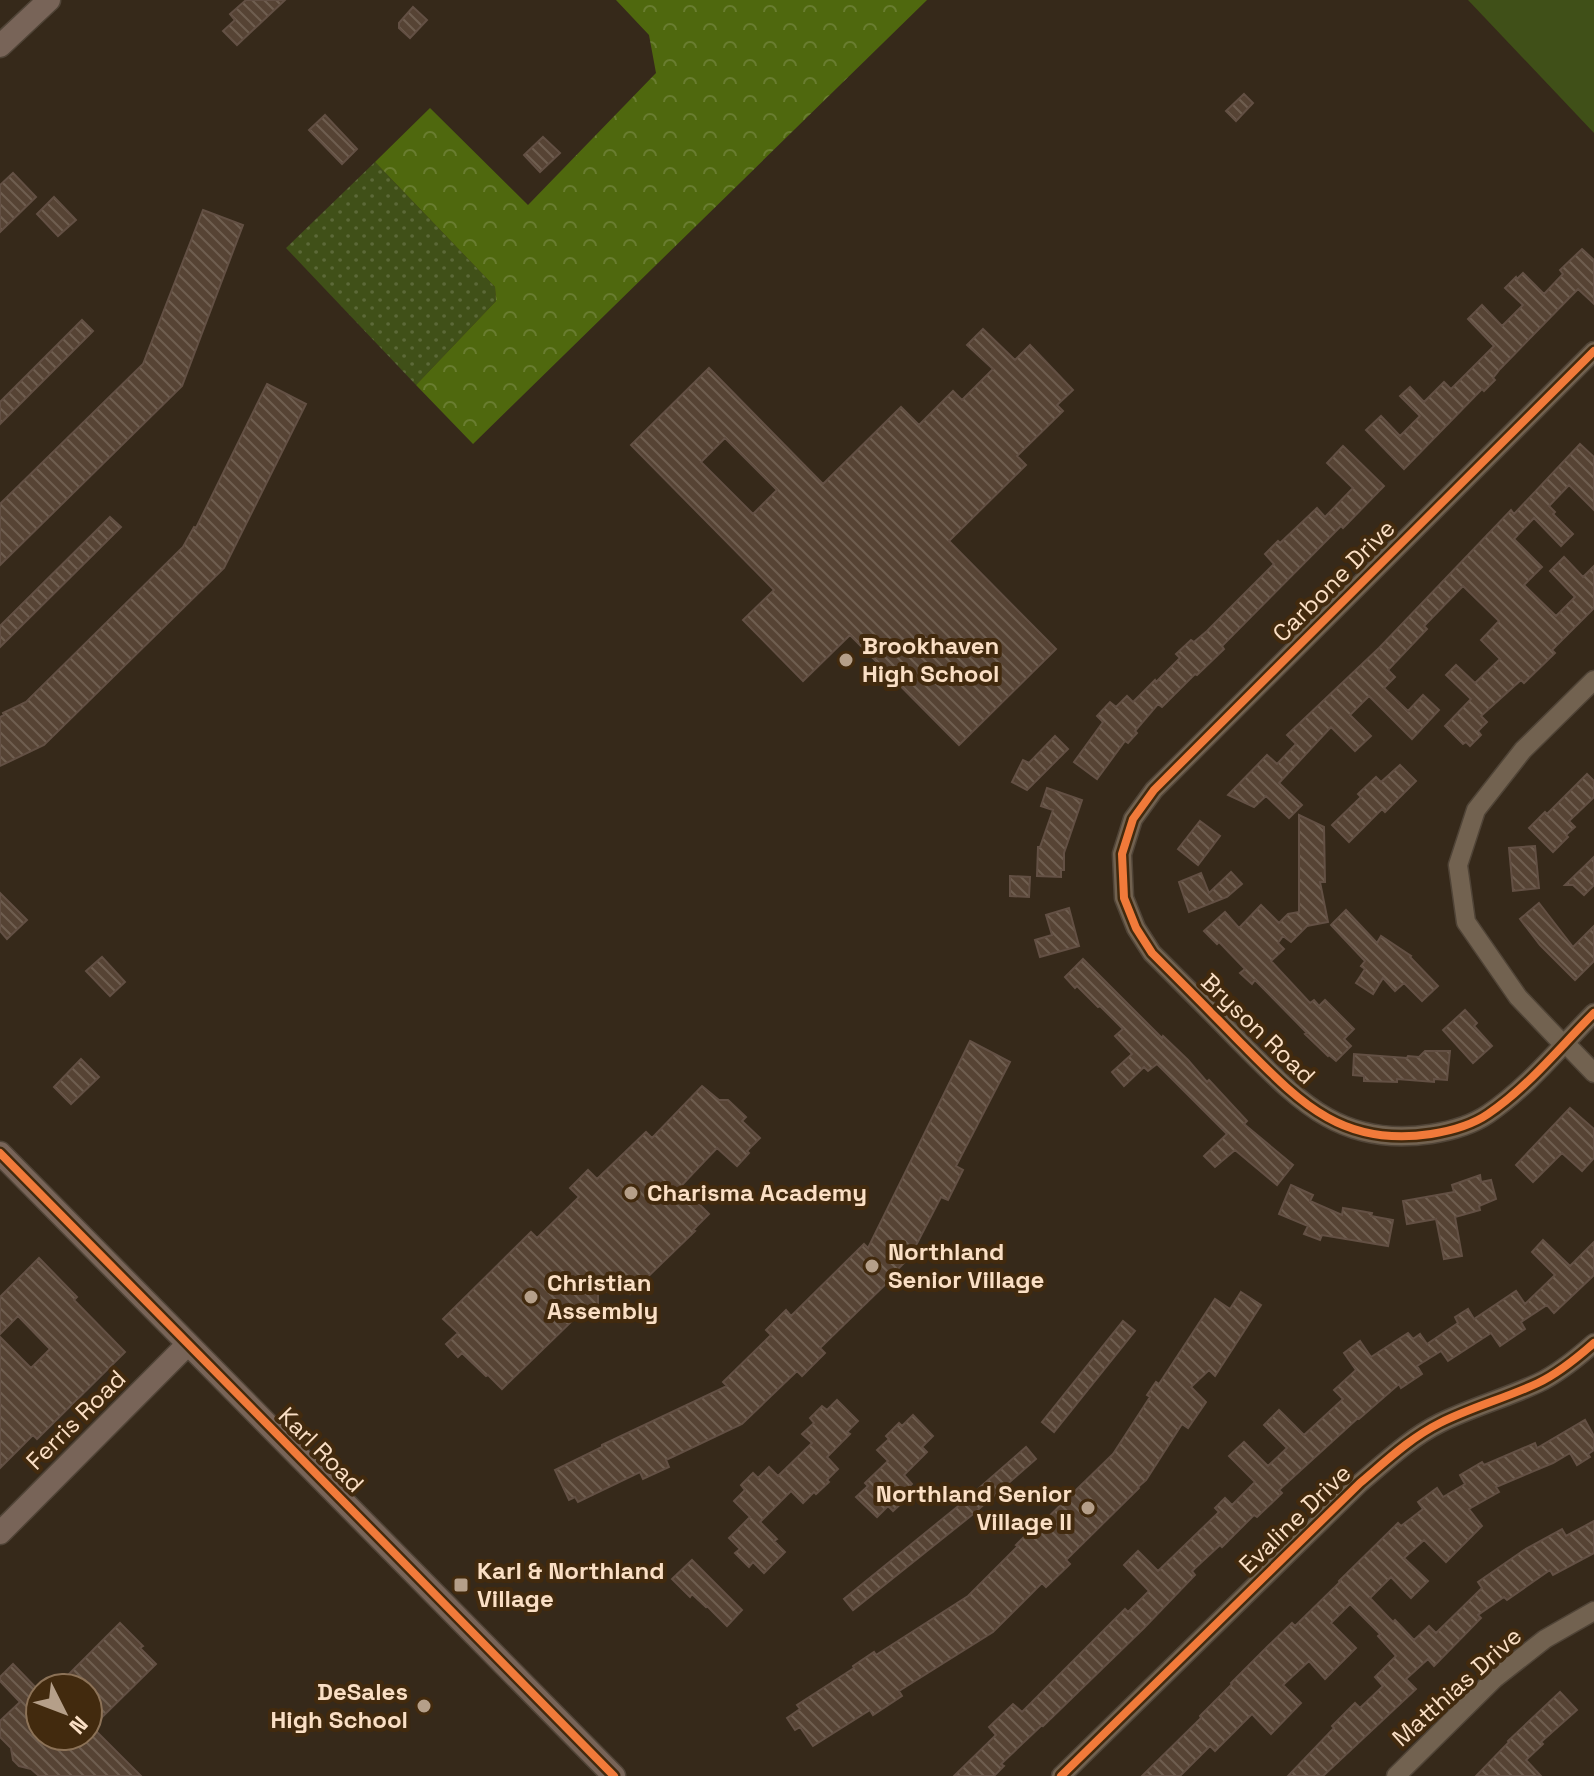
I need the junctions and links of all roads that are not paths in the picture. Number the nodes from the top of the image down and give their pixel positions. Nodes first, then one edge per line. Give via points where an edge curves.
1 (49, 0) edge
2 (0, 46) edge
3 (1594, 351) edge
4 (1594, 680) edge
5 (1122, 854) joint
6 (1594, 1013) edge
7 (1564, 1043) junction
8 (1594, 1073) edge
9 (0, 1153) edge
10 (1594, 1343) edge
11 (188, 1344) junction
12 (0, 1533) edge
13 (1594, 1611) edge
14 (614, 1776) edge
15 (1061, 1776) edge
16 (1396, 1776) edge

1 - 2 main road
3 - 5 street, Carbone Drive via 1154,790 1133,819
4 - 7 street via 1523,750 1476,810 1458,865 1466,922 1518,997
5 - 7 street, Bryson Road via 1124,898 1152,953 1288,1090 1321,1115 1363,1133 1405,1138 1449,1131 1486,1115
6 - 7 street, Bryson Road
7 - 8 street
9 - 11 main road, Karl Road
10 - 15 street, Evaline Drive via 1539,1382 1436,1425 1399,1450
11 - 12 main road, Ferris Road
11 - 14 main road, Karl Road
13 - 16 street, Matthias Drive via 1545,1639 1494,1679

